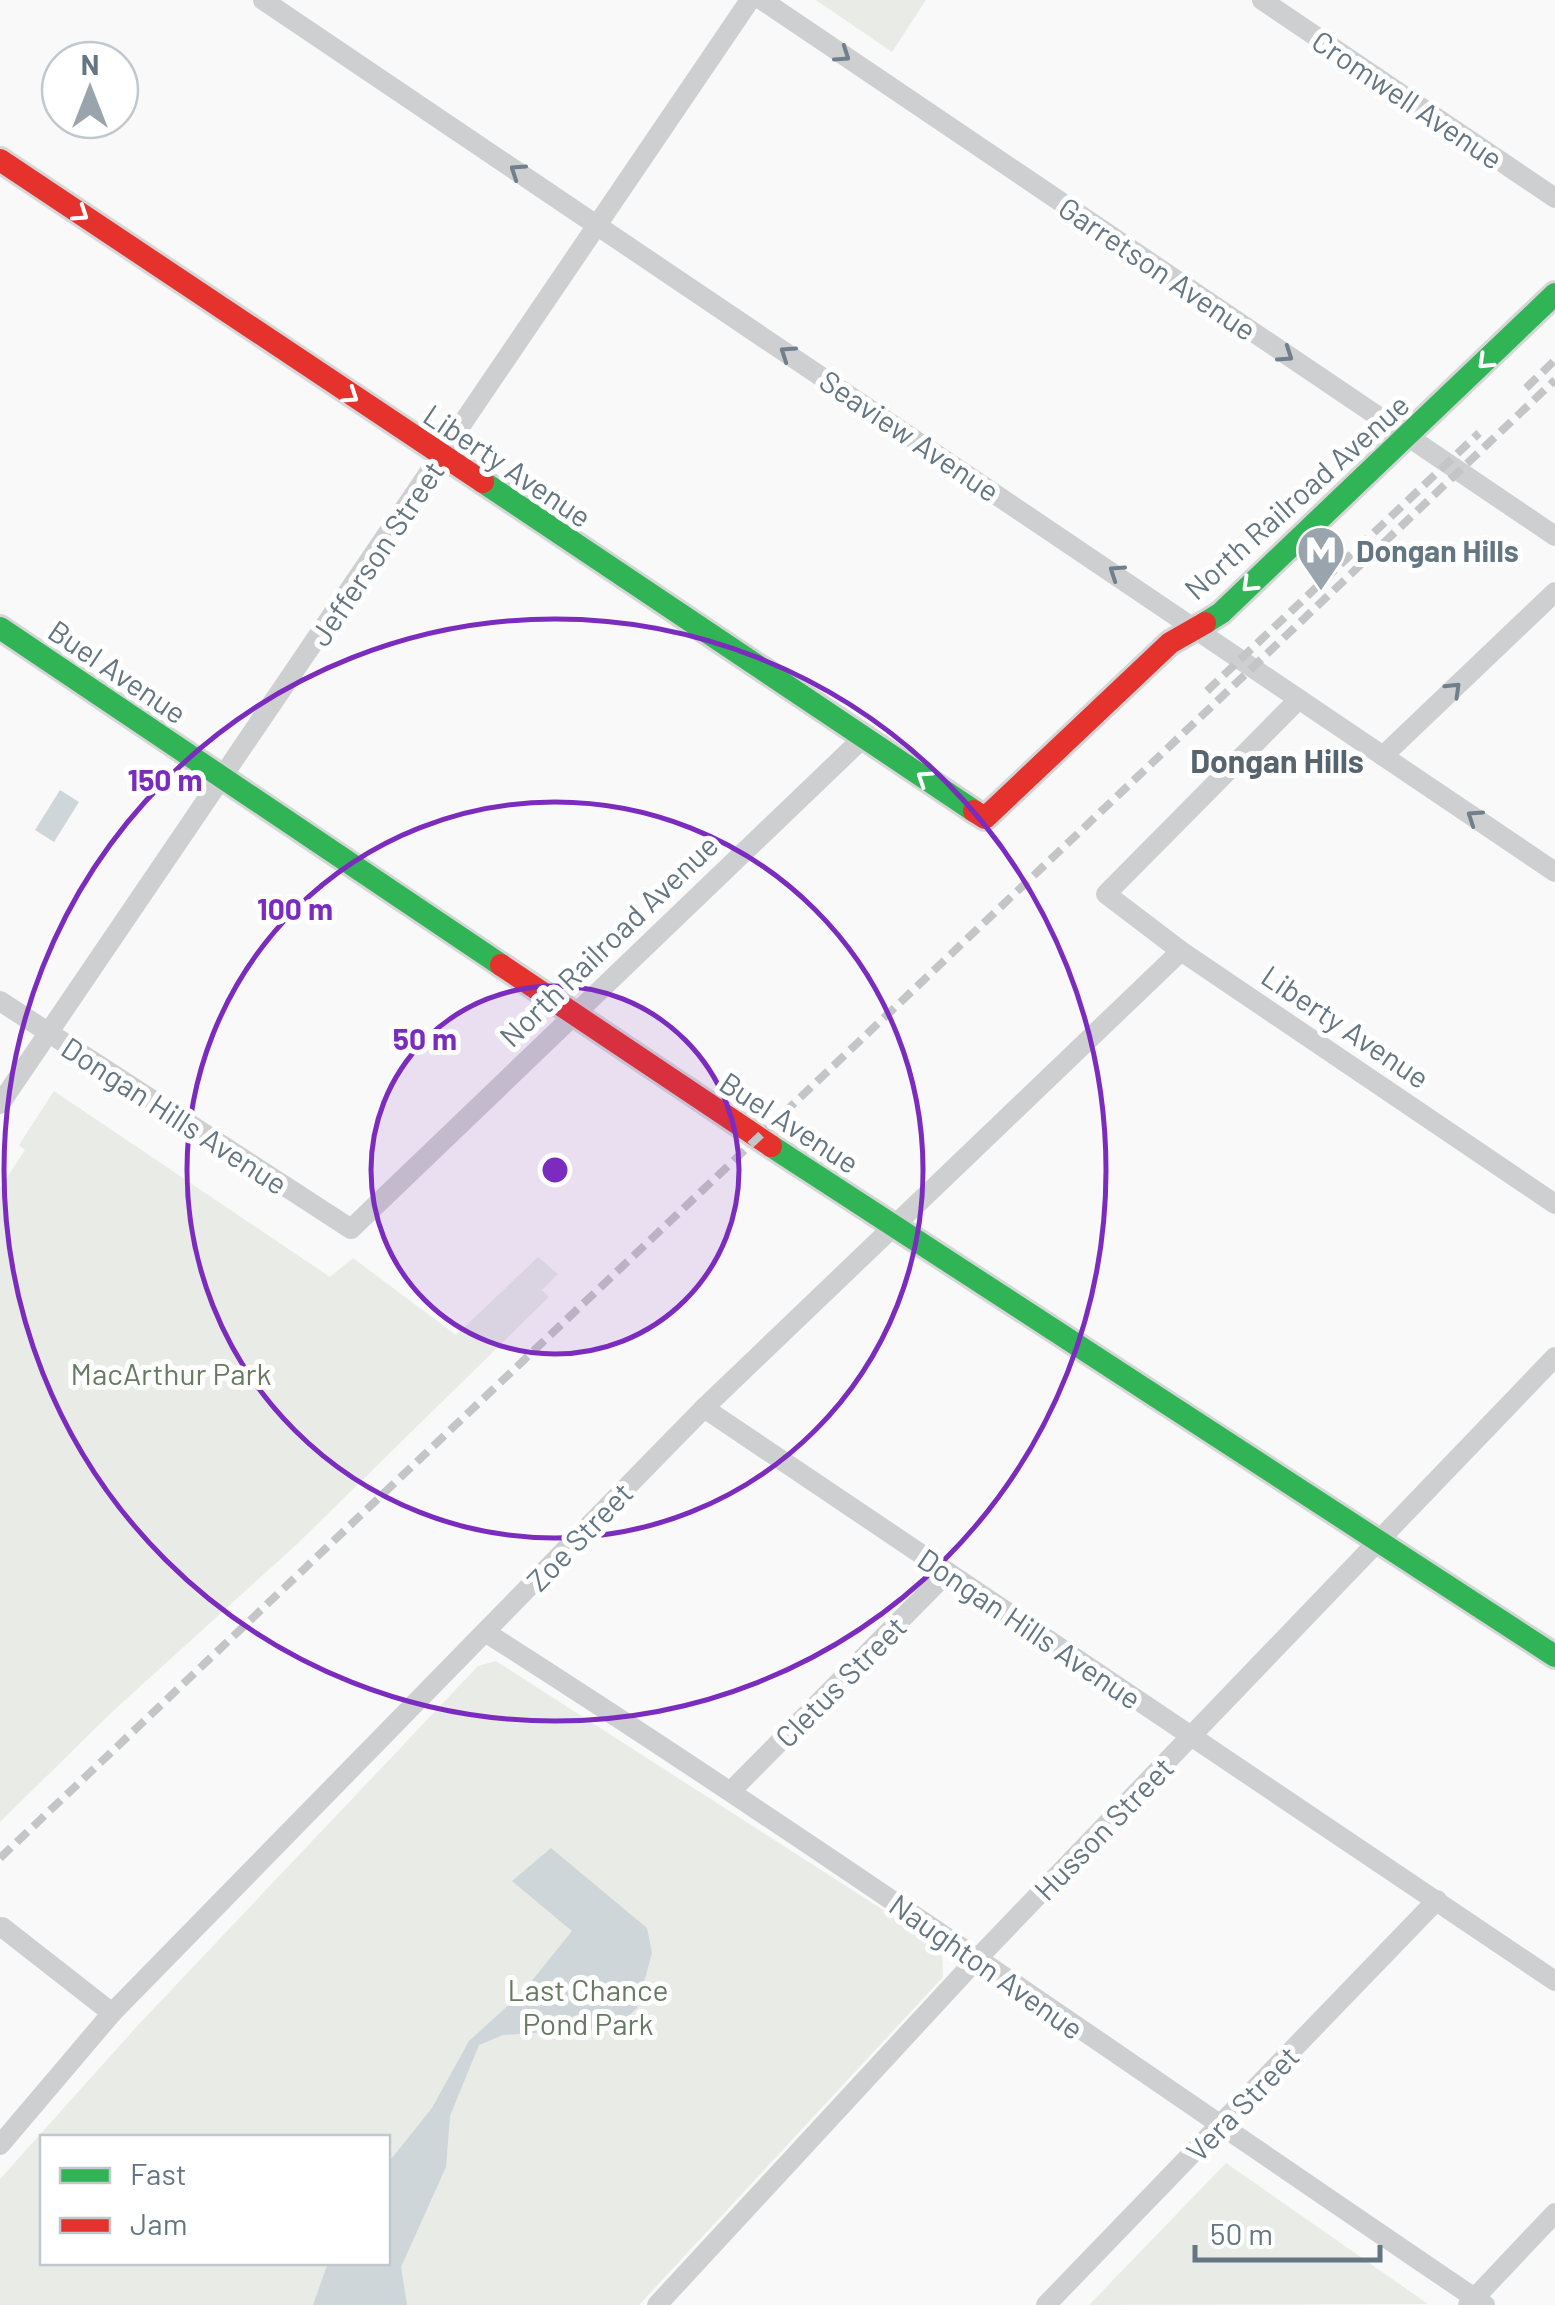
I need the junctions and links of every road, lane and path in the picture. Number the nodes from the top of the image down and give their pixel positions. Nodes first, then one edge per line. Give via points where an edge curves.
1 (263, 0) edge
2 (750, 0) edge
3 (762, 0) edge
4 (1262, 0) edge
5 (0, 160) edge
6 (1555, 198) edge
7 (598, 226) junction
8 (1555, 294) edge
9 (1407, 436) junction
10 (441, 457) junction
11 (1555, 536) edge
12 (1555, 592) edge
13 (1197, 627) junction
14 (0, 628) edge
15 (1299, 699) junction
16 (863, 738) junction
17 (1383, 756) junction
18 (223, 777) junction
19 (986, 818) joint
20 (1555, 872) edge
21 (1181, 951) junction
22 (0, 1001) edge
23 (575, 1014) junction
24 (49, 1034) junction
25 (0, 1104) edge
26 (1555, 1204) edge
27 (895, 1225) junction
28 (351, 1229) joint
29 (1555, 1356) edge
30 (704, 1408) junction
31 (1379, 1538) junction
32 (948, 1572) junction
33 (486, 1632) junction
34 (1555, 1656) edge
35 (1191, 1737) junction
36 (733, 1789) junction
37 (1438, 1900) junction
38 (2, 1927) edge
39 (976, 1960) junction
40 (1555, 1981) edge
41 (112, 2013) junction
42 (1221, 2126) junction
43 (0, 2144) edge
44 (1555, 2213) edge
45 (1476, 2303) edge
46 (657, 2305) edge
47 (1046, 2305) edge

7 -> 1 street, Seaview Avenue
2 - 7 street, Jefferson Street
3 -> 9 street, Garretson Avenue
4 - 6 street, Cromwell Avenue
5 -> 10 street, Liberty Avenue
7 - 10 street, Jefferson Street
13 -> 7 street, Seaview Avenue
8 -> 9 street, North Railroad Avenue
9 - 11 street, Garretson Avenue
9 -> 13 street, North Railroad Avenue via 1220,613
10 - 16 street, Liberty Avenue
10 - 18 street, Jefferson Street
17 -> 12 street
13 - 15 street, Seaview Avenue
13 - 19 street, North Railroad Avenue via 1170,643
14 - 18 street, Buel Avenue
15 - 17 street, Seaview Avenue
15 - 21 street, Liberty Avenue via 1106,894
19 -> 16 street, Liberty Avenue
16 - 23 street, North Railroad Avenue
20 -> 17 street, Seaview Avenue
18 - 23 street, Buel Avenue
18 - 24 street, Jefferson Street
21 - 26 street, Liberty Avenue
21 - 27 street, Zoe Street
22 - 24 street, Dongan Hills Avenue
23 - 27 street, Buel Avenue
23 - 28 street, North Railroad Avenue
24 - 25 street, Jefferson Street
24 - 28 street, Dongan Hills Avenue
27 - 30 street, Zoe Street
27 - 31 street, Buel Avenue
29 - 31 street, Husson Street
30 - 32 street, Dongan Hills Avenue
30 - 33 street, Zoe Street
31 - 34 street, Buel Avenue
31 - 35 street, Husson Street
32 - 35 street, Dongan Hills Avenue
32 - 36 street, Cletus Street
33 - 36 street, Naughton Avenue
33 - 41 street, Zoe Street
35 - 37 street, Dongan Hills Avenue
35 - 39 street, Husson Street
36 - 39 street, Naughton Avenue
37 - 40 street, Dongan Hills Avenue
37 - 42 street, Vera Street
38 - 41 street
39 - 42 street, Naughton Avenue
39 - 46 street, Husson Street
41 - 43 street, Zoe Street
42 - 45 street, Naughton Avenue
42 - 47 street, Vera Street
44 - 45 street

